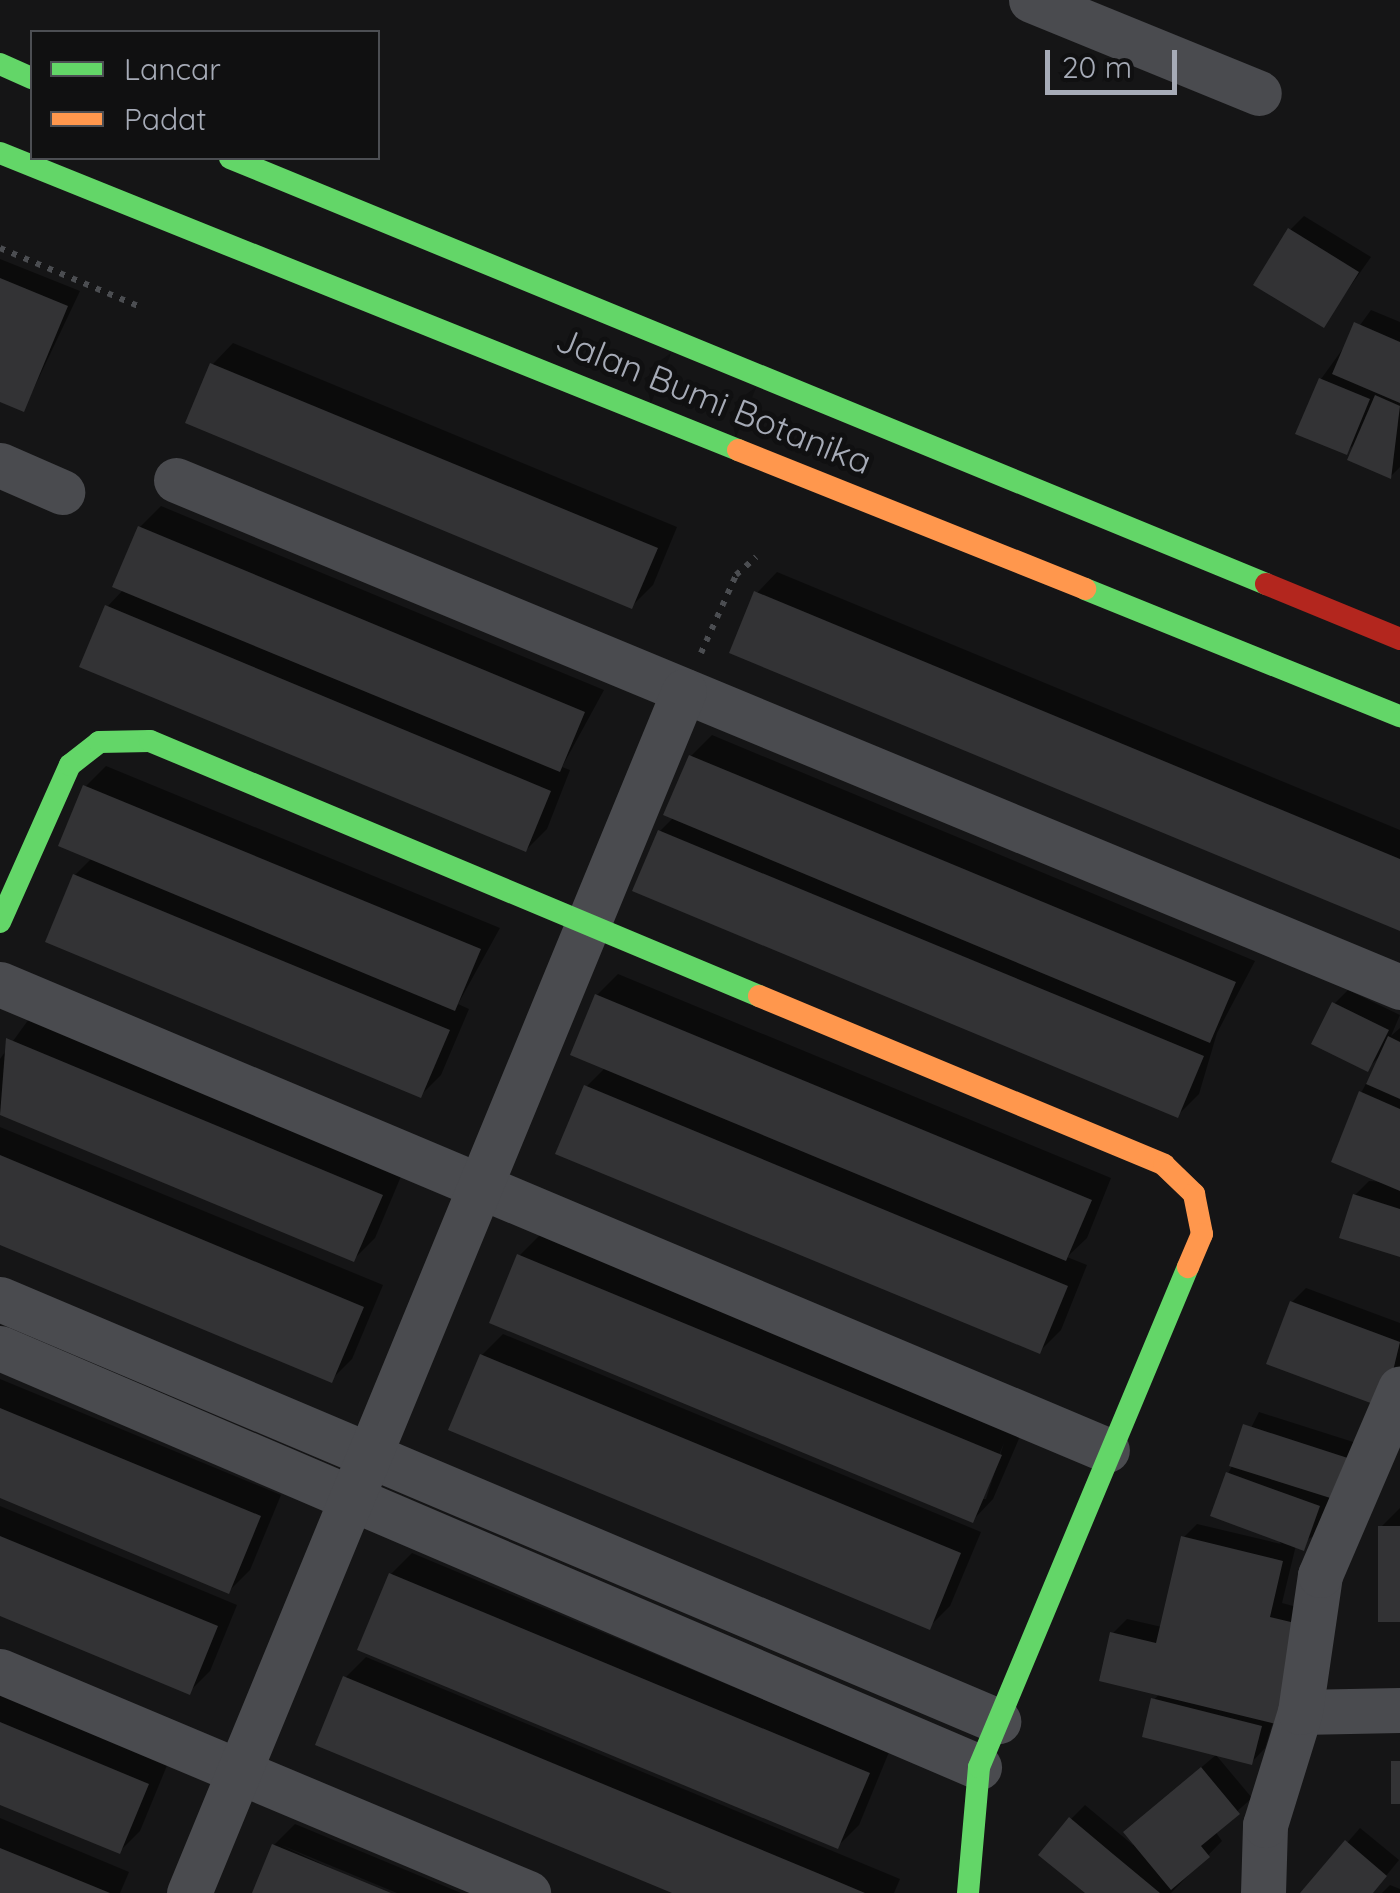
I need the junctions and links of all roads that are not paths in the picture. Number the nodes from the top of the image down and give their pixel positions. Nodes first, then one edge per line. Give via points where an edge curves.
1 (1030, 0) edge
2 (2, 72) edge
3 (30, 78) edge
4 (1259, 93) dead end
5 (0, 153) edge
6 (235, 160) edge
7 (0, 465) edge
8 (176, 480) dead end
9 (62, 492) dead end
10 (1400, 639) edge
11 (684, 691) junction
12 (1400, 716) edge
13 (0, 922) edge
14 (590, 922) junction
15 (0, 984) edge
16 (1400, 987) edge
17 (481, 1186) junction
18 (0, 1299) edge
19 (0, 1348) edge
20 (1400, 1388) edge
21 (1107, 1450) junction
22 (370, 1455) junction
23 (352, 1499) junction
24 (0, 1671) edge
25 (1400, 1710) edge
26 (1300, 1712) junction
27 (998, 1722) junction
28 (980, 1767) junction
29 (239, 1773) junction
30 (189, 1893) edge
31 (528, 1893) edge
32 (968, 1893) edge
33 (1263, 1893) edge

1 - 4 street
2 - 3 main road
5 - 12 main road, Jalan Bumi Botanika
6 - 10 main road, Jalan Bumi Botanika
7 - 9 street
8 - 11 street
11 - 14 street
11 - 16 street
13 - 14 main road via 70,766 84,749 120,738 150,741
14 - 17 street
14 - 21 main road via 1164,1165 1194,1194 1202,1234
15 - 17 street
17 - 21 street
17 - 22 street
18 - 22 street
19 - 23 street
20 - 26 street via 1320,1575
21 - 27 main road
22 - 23 street
22 - 27 street
23 - 28 street
23 - 29 street
24 - 29 street
25 - 26 street
26 - 33 street via 1265,1825
27 - 28 main road
28 - 32 main road
29 - 30 street
29 - 31 street

